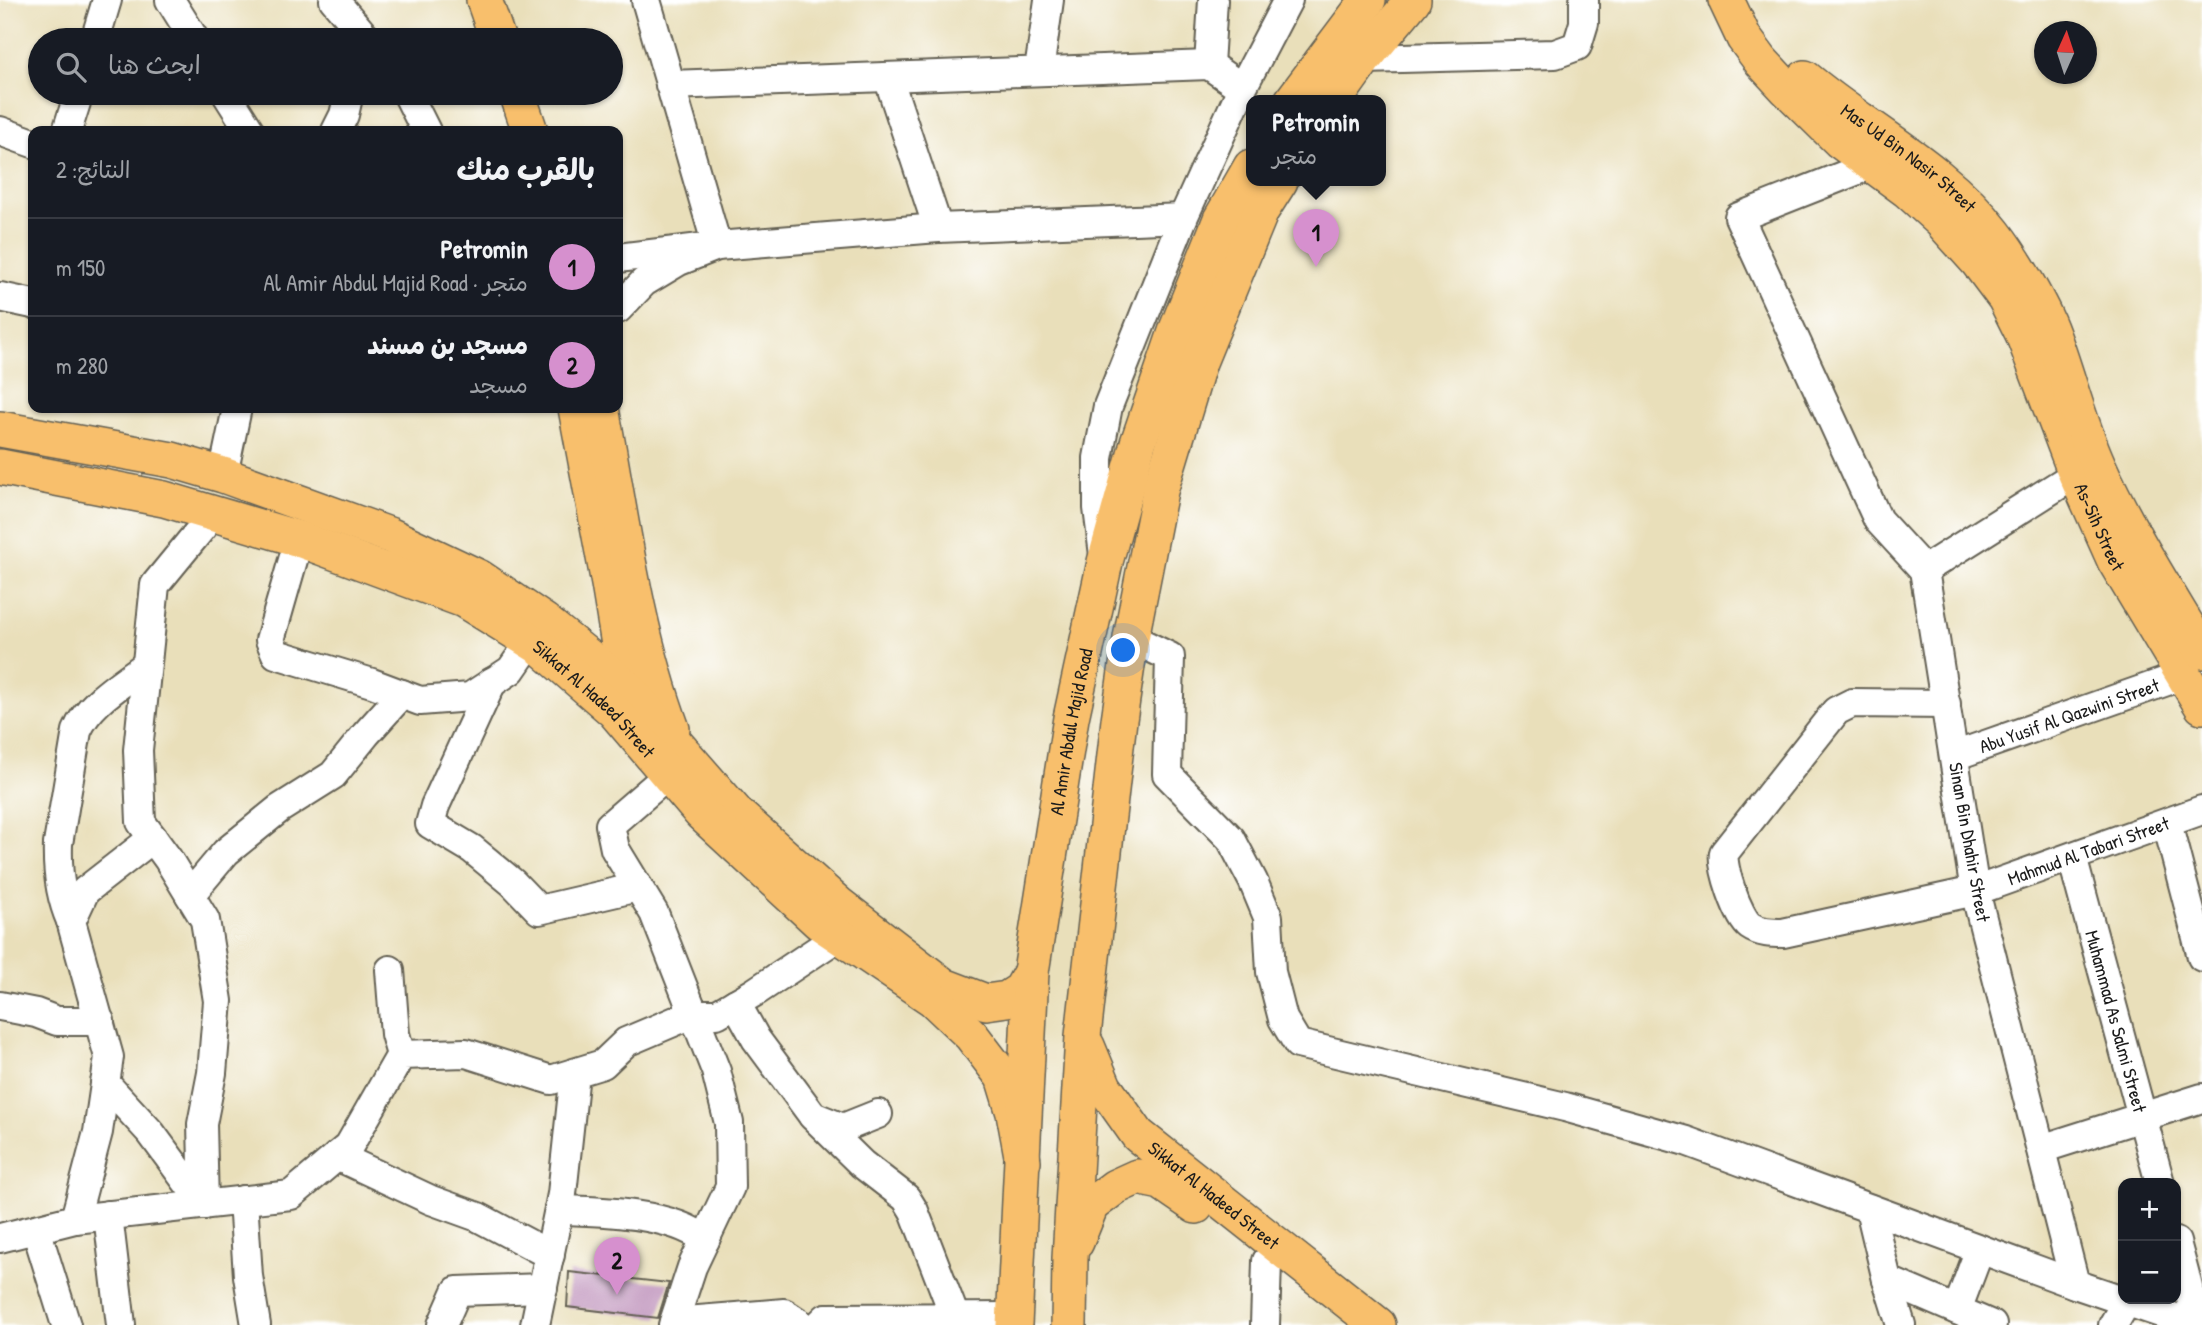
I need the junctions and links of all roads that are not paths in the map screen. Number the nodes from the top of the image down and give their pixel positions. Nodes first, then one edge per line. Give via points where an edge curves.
1 (107, 0) edge
2 (170, 0) edge
3 (334, 0) edge
4 (461, 0) edge
5 (484, 0) edge
6 (646, 0) edge
7 (1049, 0) edge
8 (1213, 0) edge
9 (1287, 0) edge
10 (1368, 0) edge
11 (1413, 0) edge
12 (1584, 0) edge
13 (1726, 0) edge
14 (1750, 0) edge
15 (99, 28) edge
16 (188, 28) edge
17 (356, 28) edge
18 (471, 28) edge
19 (494, 28) edge
20 (1363, 59) junction
21 (1209, 65) junction
22 (1039, 71) junction
23 (888, 77) junction
24 (670, 85) junction
25 (1242, 88) junction
26 (1297, 95) edge
27 (1338, 95) edge
28 (75, 105) edge
29 (234, 105) edge
30 (346, 105) edge
31 (413, 105) edge
32 (497, 105) edge
33 (521, 105) edge
34 (69, 126) edge
35 (247, 126) edge
36 (338, 126) edge
37 (424, 126) edge
38 (504, 126) edge
39 (528, 126) edge
40 (0, 131) edge
41 (28, 141) edge
42 (1873, 164) junction
43 (1246, 176) edge
44 (1277, 186) edge
45 (1183, 218) junction
46 (938, 228) junction
47 (716, 246) junction
48 (623, 257) edge
49 (0, 297) edge
50 (28, 303) edge
51 (623, 304) edge
52 (2037, 332) junction
53 (236, 413) edge
54 (577, 413) edge
55 (602, 413) edge
56 (0, 429) edge
57 (0, 467) edge
58 (2076, 474) junction
59 (223, 475) junction
60 (214, 513) junction
61 (299, 539) junction
62 (1105, 562) junction
63 (1924, 570) junction
64 (610, 584) junction
65 (537, 631) junction
66 (1131, 638) junction
67 (2193, 663) edge
68 (146, 665) junction
69 (492, 682) junction
70 (402, 694) junction
71 (620, 699) junction
72 (1946, 704) junction
73 (2202, 706) edge
74 (1954, 756) junction
75 (673, 760) junction
76 (2202, 810) edge
77 (2167, 823) junction
78 (153, 838) junction
79 (2072, 857) junction
80 (638, 887) junction
81 (1975, 891) junction
82 (190, 895) junction
83 (71, 921) junction
84 (839, 936) junction
85 (2202, 957) edge
86 (390, 970) dead end
87 (1031, 972) junction
88 (736, 1003) junction
89 (0, 1006) edge
90 (692, 1014) junction
91 (100, 1021) junction
92 (1083, 1036) junction
93 (401, 1055) junction
94 (575, 1073) junction
95 (106, 1083) junction
96 (2202, 1098) edge
97 (878, 1114) dead end
98 (813, 1116) junction
99 (2143, 1116) junction
100 (2041, 1149) junction
101 (337, 1156) junction
102 (1023, 1161) junction
103 (2159, 1178) edge
104 (243, 1200) junction
105 (204, 1205) junction
106 (1870, 1209) junction
107 (559, 1210) junction
108 (108, 1216) junction
109 (75, 1219) junction
110 (36, 1229) junction
111 (0, 1238) edge
112 (705, 1240) junction
113 (1980, 1249) junction
114 (550, 1255) junction
115 (1070, 1258) junction
116 (1267, 1261) junction
117 (2181, 1262) edge
118 (1887, 1280) junction
119 (2076, 1284) junction
120 (542, 1288) junction
121 (1957, 1310) junction
122 (2120, 1313) edge
123 (955, 1317) junction
124 (1015, 1321) edge
125 (673, 1323) edge
126 (1988, 1324) edge
127 (66, 1325) edge
128 (121, 1325) edge
129 (256, 1325) edge
130 (442, 1325) edge
131 (535, 1325) edge
132 (802, 1325) edge
133 (819, 1325) edge
134 (1069, 1325) edge
135 (1265, 1325) edge
136 (1348, 1325) edge
137 (1378, 1325) edge
138 (1901, 1325) edge
139 (2197, 1325) edge

1 - 15 street
2 - 16 street
3 - 17 street
4 - 18 main road
5 - 19 main road
6 - 24 street
7 - 22 street
8 - 21 street
9 - 25 street
10 - 26 main road
11 - 20 main road
12 - 20 street via 1577,46 1555,54
13 - 42 main road, Mas Ud Bin Nasir Street via 1761,61 1840,141
14 - 52 main road, Mas Ud Bin Nasir Street via 1766,33 1796,70 1839,107 1939,177 1996,234 2024,280
20 - 27 main road
21 - 22 street
21 - 25 street
22 - 23 street
23 - 24 street
23 - 46 street
24 - 47 street
25 - 45 street
28 - 34 street
29 - 35 street
30 - 36 street
31 - 37 street
32 - 38 main road
33 - 39 main road
40 - 41 street
42 - 52 main road, Mas Ud Bin Nasir Street via 1941,221
42 - 63 street via 1739,217 1878,520
43 - 62 main road, Al Amir Abdul Majid Road via 1221,219 1177,329 1138,443
44 - 66 main road via 1261,211 1199,362 1160,491
45 - 46 street
45 - 62 street via 1108,407 1098,458
46 - 47 street
47 - 48 street
47 - 51 street via 678,261 644,282
49 - 50 street
52 - 58 main road, As-Sih Street
52 - 67 main road, As-Sih Street
53 - 59 street
54 - 64 main road
55 - 75 main road
56 - 59 main road, Sikkat Al Hadeed Street via 172,460
57 - 60 main road, Sikkat Al Hadeed Street
58 - 63 street
58 - 67 main road, As-Sih Street via 2115,561
59 - 65 main road, Sikkat Al Hadeed Street via 389,535 480,579
60 - 61 main road, Sikkat Al Hadeed Street
60 - 68 street via 155,585
61 - 65 main road, Sikkat Al Hadeed Street
61 - 70 street via 270,640 276,654
62 - 87 main road, Al Amir Abdul Majid Road via 1071,718
63 - 72 street, Sinan Bin Dhahir Street
64 - 65 main road via 604,614 594,625
64 - 71 main road
65 - 69 street via 511,670
65 - 71 main road, Sikkat Al Hadeed Street
66 - 92 main road
66 - 106 street via 1170,657 1167,774 1231,839 1254,881 1268,918 1271,972 1283,1019 1298,1044 1566,1107 1686,1141
67 - 73 main road, As-Sih Street
67 - 74 street, Abu Yusif Al Qazwini Street
68 - 78 street via 138,750 141,822
68 - 83 street via 99,701 82,718 78,731 57,862
69 - 70 street via 470,697 420,701
69 - 80 street via 430,824 472,849 539,910
70 - 82 street via 333,775 279,809 226,852
71 - 75 main road, Sikkat Al Hadeed Street
72 - 74 street, Sinan Bin Dhahir Street
72 - 81 street, Mahmud Al Tabari Street via 1852,703 1836,711 1724,853 1723,866 1745,922 1765,932 1783,933
74 - 81 street, Sinan Bin Dhahir Street
75 - 80 street via 610,825 615,849
75 - 84 main road, Sikkat Al Hadeed Street via 701,813
75 - 87 main road, Sikkat Al Hadeed Street via 700,774 738,816 838,904 944,986 986,1002 1007,999 1021,990
76 - 77 street, Mahmud Al Tabari Street
77 - 79 street, Mahmud Al Tabari Street
77 - 85 street
78 - 82 street
78 - 83 street via 85,891
79 - 81 street, Mahmud Al Tabari Street
79 - 99 street, Muhammad As Salmi Street
80 - 90 street via 654,913
81 - 100 street, Sinan Bin Dhahir Street
82 - 105 street via 205,920 218,1001 202,1124
83 - 91 street
84 - 88 street
84 - 102 main road, Sikkat Al Hadeed Street via 933,999 971,1035 1003,1077
86 - 93 street
87 - 102 main road, Al Amir Abdul Majid Road
88 - 90 street via 717,1013
88 - 98 street via 756,1039
89 - 91 street via 57,1021
90 - 94 street via 626,1042 603,1064
90 - 112 street via 716,1071 729,1123 730,1186
91 - 95 street via 109,1058
92 - 115 main road
92 - 137 main road, Sikkat Al Hadeed Street via 1104,1087 1138,1135
93 - 94 street via 466,1053 551,1080
93 - 101 street via 349,1146
94 - 107 street
95 - 105 street via 151,1133
95 - 109 street
96 - 99 street
97 - 98 street via 843,1128
98 - 123 street via 862,1164 906,1198
99 - 100 street
99 - 103 street, Muhammad As Salmi Street
100 - 119 street, Sinan Bin Dhahir Street
101 - 104 street via 291,1195
101 - 114 street via 478,1217
102 - 124 main road, Al Amir Abdul Majid Road
104 - 105 street
104 - 129 street
105 - 108 street
106 - 113 street
106 - 118 street
107 - 112 street via 654,1218 696,1232
107 - 114 street
108 - 109 street
108 - 128 street
109 - 110 street
110 - 111 street
110 - 127 street
112 - 125 street
113 - 119 street
113 - 121 street
114 - 120 street
115 - 116 main road, Sikkat Al Hadeed Street via 1091,1206 1137,1177 1161,1182
115 - 134 main road
116 - 135 street
116 - 136 main road, Sikkat Al Hadeed Street
117 - 139 street
118 - 121 street
118 - 138 street
119 - 122 street
120 - 130 street via 457,1291
120 - 131 street
121 - 126 street
122 - 139 street
123 - 124 street
123 - 133 street via 826,1318
125 - 132 street via 784,1313

